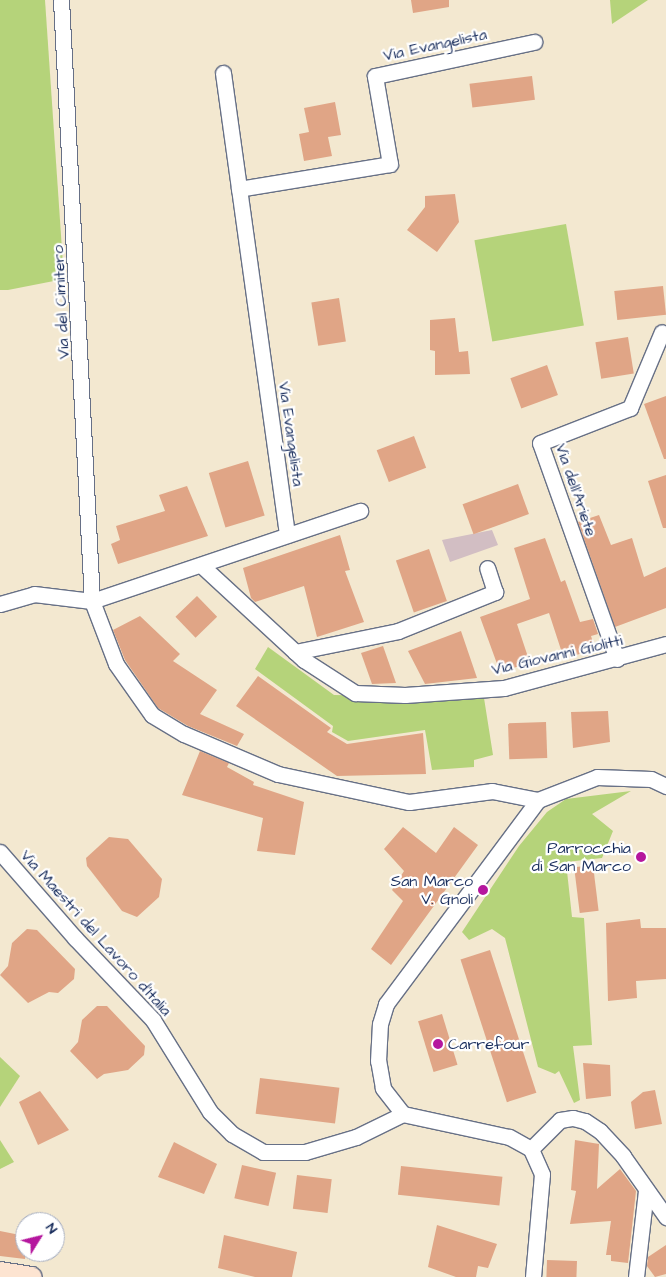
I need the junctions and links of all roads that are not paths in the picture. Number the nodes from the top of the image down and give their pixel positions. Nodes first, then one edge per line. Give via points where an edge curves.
1 (61, 0) edge
2 (534, 42) dead end
3 (223, 73) dead end
4 (239, 188) junction
5 (662, 332) dead end
6 (360, 511) dead end
7 (287, 535) junction
8 (201, 564) junction
9 (487, 568) dead end
10 (92, 601) junction
11 (0, 604) edge
12 (666, 644) edge
13 (295, 652) junction
14 (617, 659) junction
15 (666, 786) edge
16 (538, 800) junction
17 (0, 852) edge
18 (403, 1114) junction
19 (531, 1149) junction
20 (646, 1190) junction
21 (666, 1218) edge
22 (8, 1274) edge
23 (32, 1277) edge
24 (533, 1277) edge
25 (636, 1277) edge

1 - 10 street, Via del Cimitero
2 - 4 street, Via Evangelista via 375,76 390,164
3 - 4 street, Via Evangelista
4 - 7 street, Via Evangelista
5 - 14 street, Via dell'Ariete via 630,408 540,443
6 - 7 street
7 - 8 street
8 - 10 street
8 - 13 street, Via Giovanni Giolitti
9 - 13 street via 496,592 398,631
10 - 11 street via 34,594
10 - 16 street, Via del Cimitero via 116,664 152,715 184,734 240,759 278,774 409,802 492,791
12 - 14 street, Via Giovanni Giolitti
13 - 14 street, Via Giovanni Giolitti via 355,692 405,695 504,688
15 - 16 street via 651,779 597,777
16 - 18 street via 386,1004 380,1024 378,1060 383,1088
17 - 18 street, Via Maestri del Lavoro d'Italia via 153,1020 210,1112 232,1134 263,1152 306,1152 356,1137
18 - 19 street via 509,1137
19 - 20 street via 560,1120 573,1118 584,1121 600,1131 623,1156
19 - 24 street via 542,1174
20 - 21 street
20 - 25 street
22 - 23 main road

